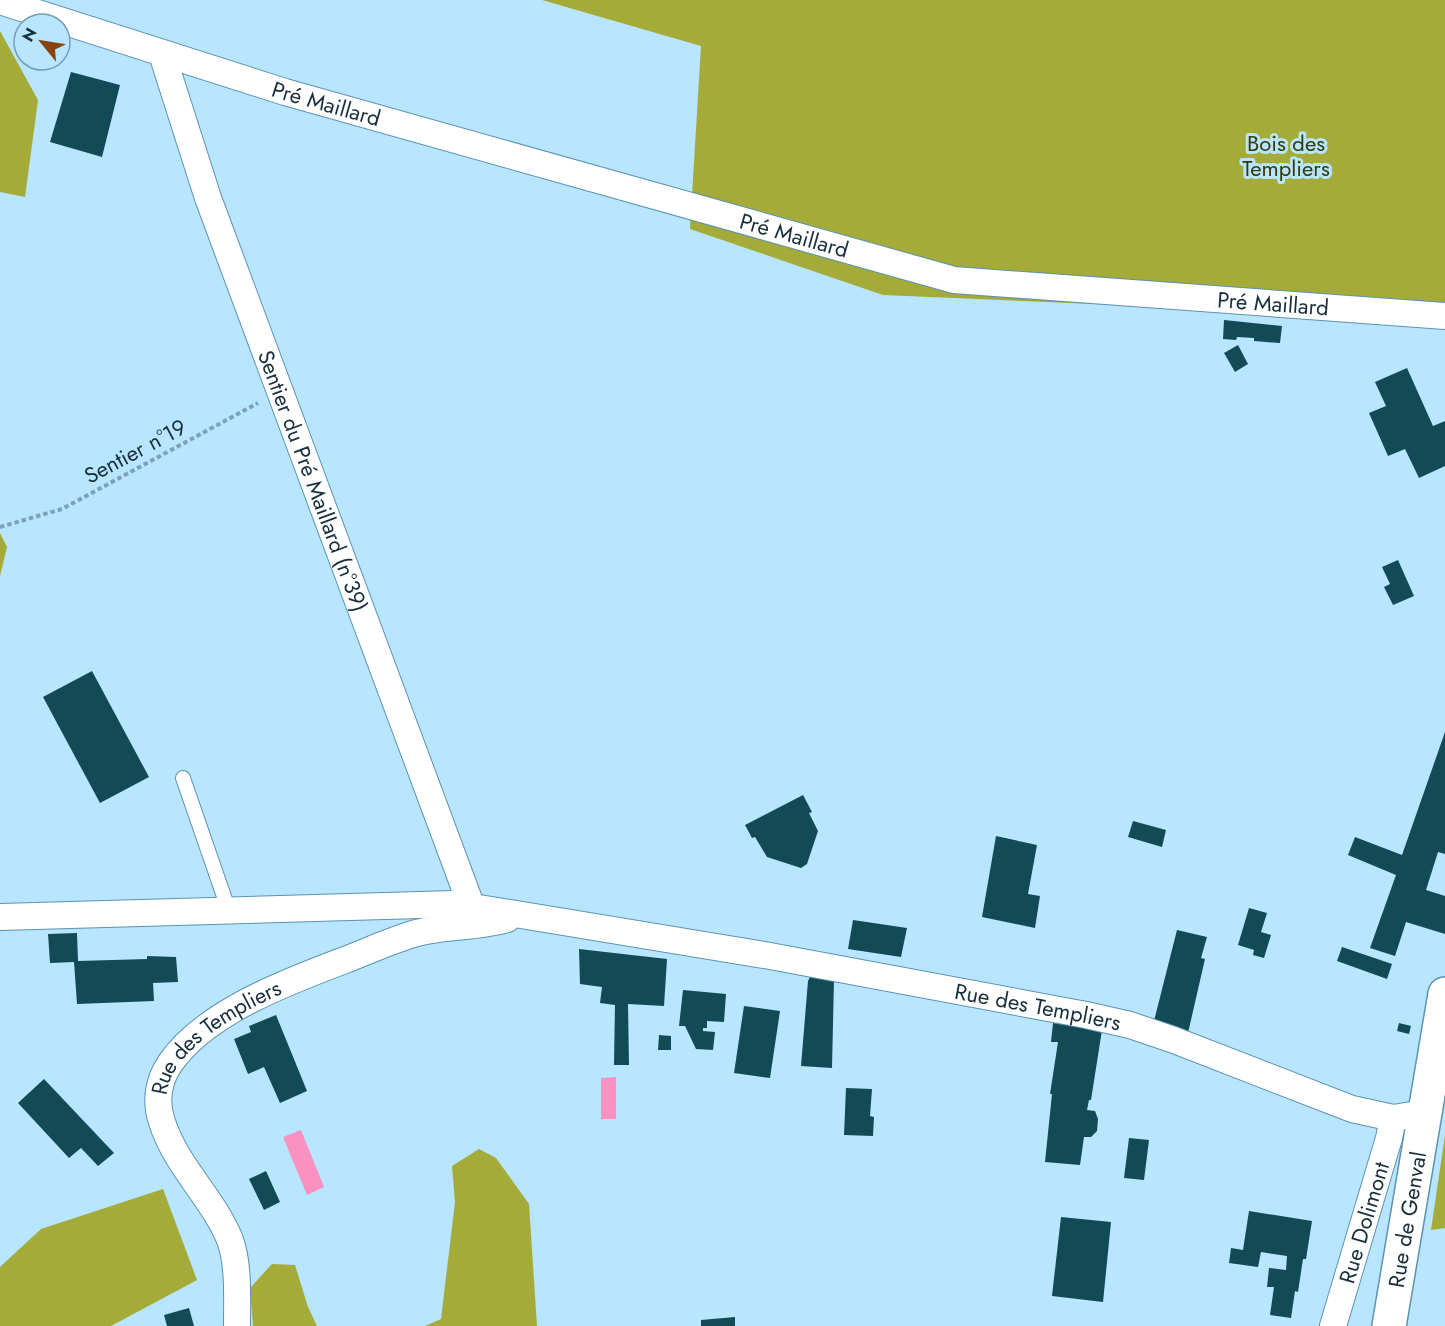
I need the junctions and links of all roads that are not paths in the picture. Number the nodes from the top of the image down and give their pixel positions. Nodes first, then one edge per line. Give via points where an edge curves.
1 (0, 1) edge
2 (162, 54) junction
3 (1445, 316) edge
4 (183, 778) dead end
5 (471, 905) junction
6 (230, 911) junction
7 (519, 915) junction
8 (0, 917) edge
9 (1445, 994) edge
10 (1408, 1115) junction
11 (237, 1326) edge
12 (1333, 1326) edge
13 (1389, 1326) edge

1 - 2 street, Pré Maillard
2 - 3 street, Pré Maillard via 954,280
2 - 5 street, Sentier du Pré Maillard (n°39) via 208,198
4 - 6 lane
5 - 6 street, Rue des Templiers
5 - 7 street, Rue des Templiers
6 - 8 street, Rue des Templiers
7 - 10 street, Rue des Templiers via 770,956 1086,1015 1174,1040 1352,1109
7 - 11 street, Rue des Templiers via 413,934 280,986 211,1025 169,1064 158,1090 161,1121 168,1140 230,1241
9 - 10 street
10 - 12 street, Rue Dolimont via 1389,1138
10 - 13 street, Rue de Genval

